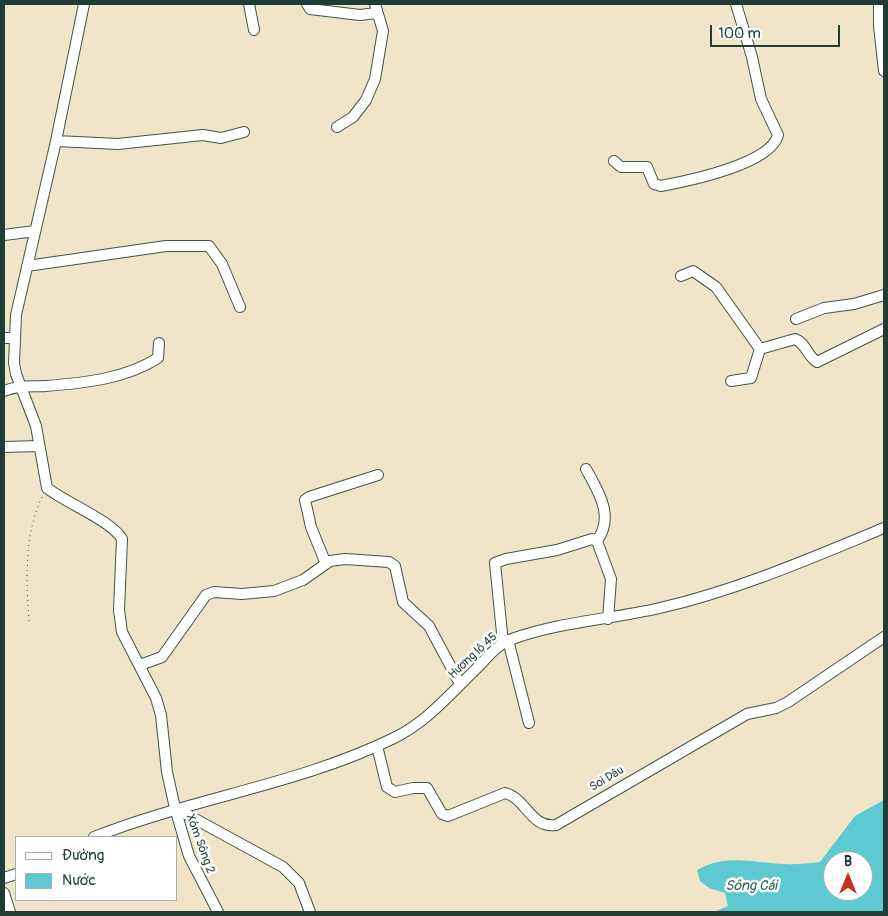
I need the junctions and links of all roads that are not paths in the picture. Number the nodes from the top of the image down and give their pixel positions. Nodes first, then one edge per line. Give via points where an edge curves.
1 (84, 4) edge
2 (249, 4) edge
3 (307, 4) edge
4 (736, 4) edge
5 (879, 4) edge
6 (375, 8) edge
7 (254, 30) dead end
8 (884, 71) edge
9 (337, 127) dead end
10 (244, 132) dead end
11 (56, 141) junction
12 (614, 162) dead end
13 (35, 231) junction
14 (4, 235) edge
15 (27, 266) junction
16 (681, 276) dead end
17 (884, 297) edge
18 (240, 307) dead end
19 (796, 319) dead end
20 (884, 329) edge
21 (4, 338) edge
22 (15, 338) junction
23 (159, 343) dead end
24 (760, 349) junction
25 (730, 381) dead end
26 (19, 386) junction
27 (4, 390) edge
28 (39, 446) junction
29 (4, 447) edge
30 (586, 469) dead end
31 (378, 475) dead end
32 (884, 528) edge
33 (597, 541) junction
34 (326, 564) junction
35 (608, 619) junction
36 (884, 637) edge
37 (506, 642) junction
38 (140, 665) junction
39 (460, 684) junction
40 (529, 723) dead end
41 (378, 746) junction
42 (175, 808) junction
43 (97, 836) edge
44 (4, 893) edge
45 (10, 912) edge
46 (218, 912) edge
47 (310, 912) edge

1 - 11 street
2 - 7 street
3 - 6 street via 310,9 319,11 360,15
4 - 12 street via 761,99 778,135 777,140 742,165 727,168 717,175 661,186 654,184 647,167 621,167
5 - 8 street via 878,26
6 - 9 street via 383,31 375,79 366,100 353,116
10 - 11 street via 220,138 203,135 118,144
11 - 13 street
13 - 14 street
13 - 15 street
15 - 18 street via 166,246 209,246 222,264
15 - 22 street via 16,315
16 - 24 street via 693,271 716,287
17 - 19 street via 824,308
20 - 24 street via 817,362 795,339
21 - 22 street
22 - 26 street via 14,363
23 - 26 street via 158,358 114,376 87,382
24 - 25 street via 751,378
26 - 27 street
26 - 28 street via 36,426
28 - 29 street
28 - 38 street, Xóm Sông 2 via 47,488 72,506 106,523 122,539 119,610 122,632
30 - 33 street via 604,505 605,520
31 - 34 street via 305,500
32 - 35 street, Hương lộ 45 via 746,583 662,608
33 - 35 street via 611,579
33 - 37 street via 592,539 495,563
34 - 38 street via 303,580 274,591 214,592 206,595 162,657
34 - 39 street via 345,559 390,562 395,566 403,602 429,626
35 - 37 street, Hương lộ 45 via 563,626
36 - 41 street, Soi Dâu via 788,702 747,714 556,825 548,826 536,820 512,795 505,793 448,816 442,814 427,788 395,792 387,786
37 - 39 street, Hương lộ 45
37 - 40 street
38 - 42 street, Xóm Sông 2 via 161,715 167,772
39 - 41 street, Hương lộ 45 via 418,724
41 - 42 street, Hương lộ 45 via 295,777
42 - 43 street, Hương lộ 45
42 - 46 street, Xóm Sông 2 via 189,856
42 - 47 street via 283,867 299,883
44 - 45 street

